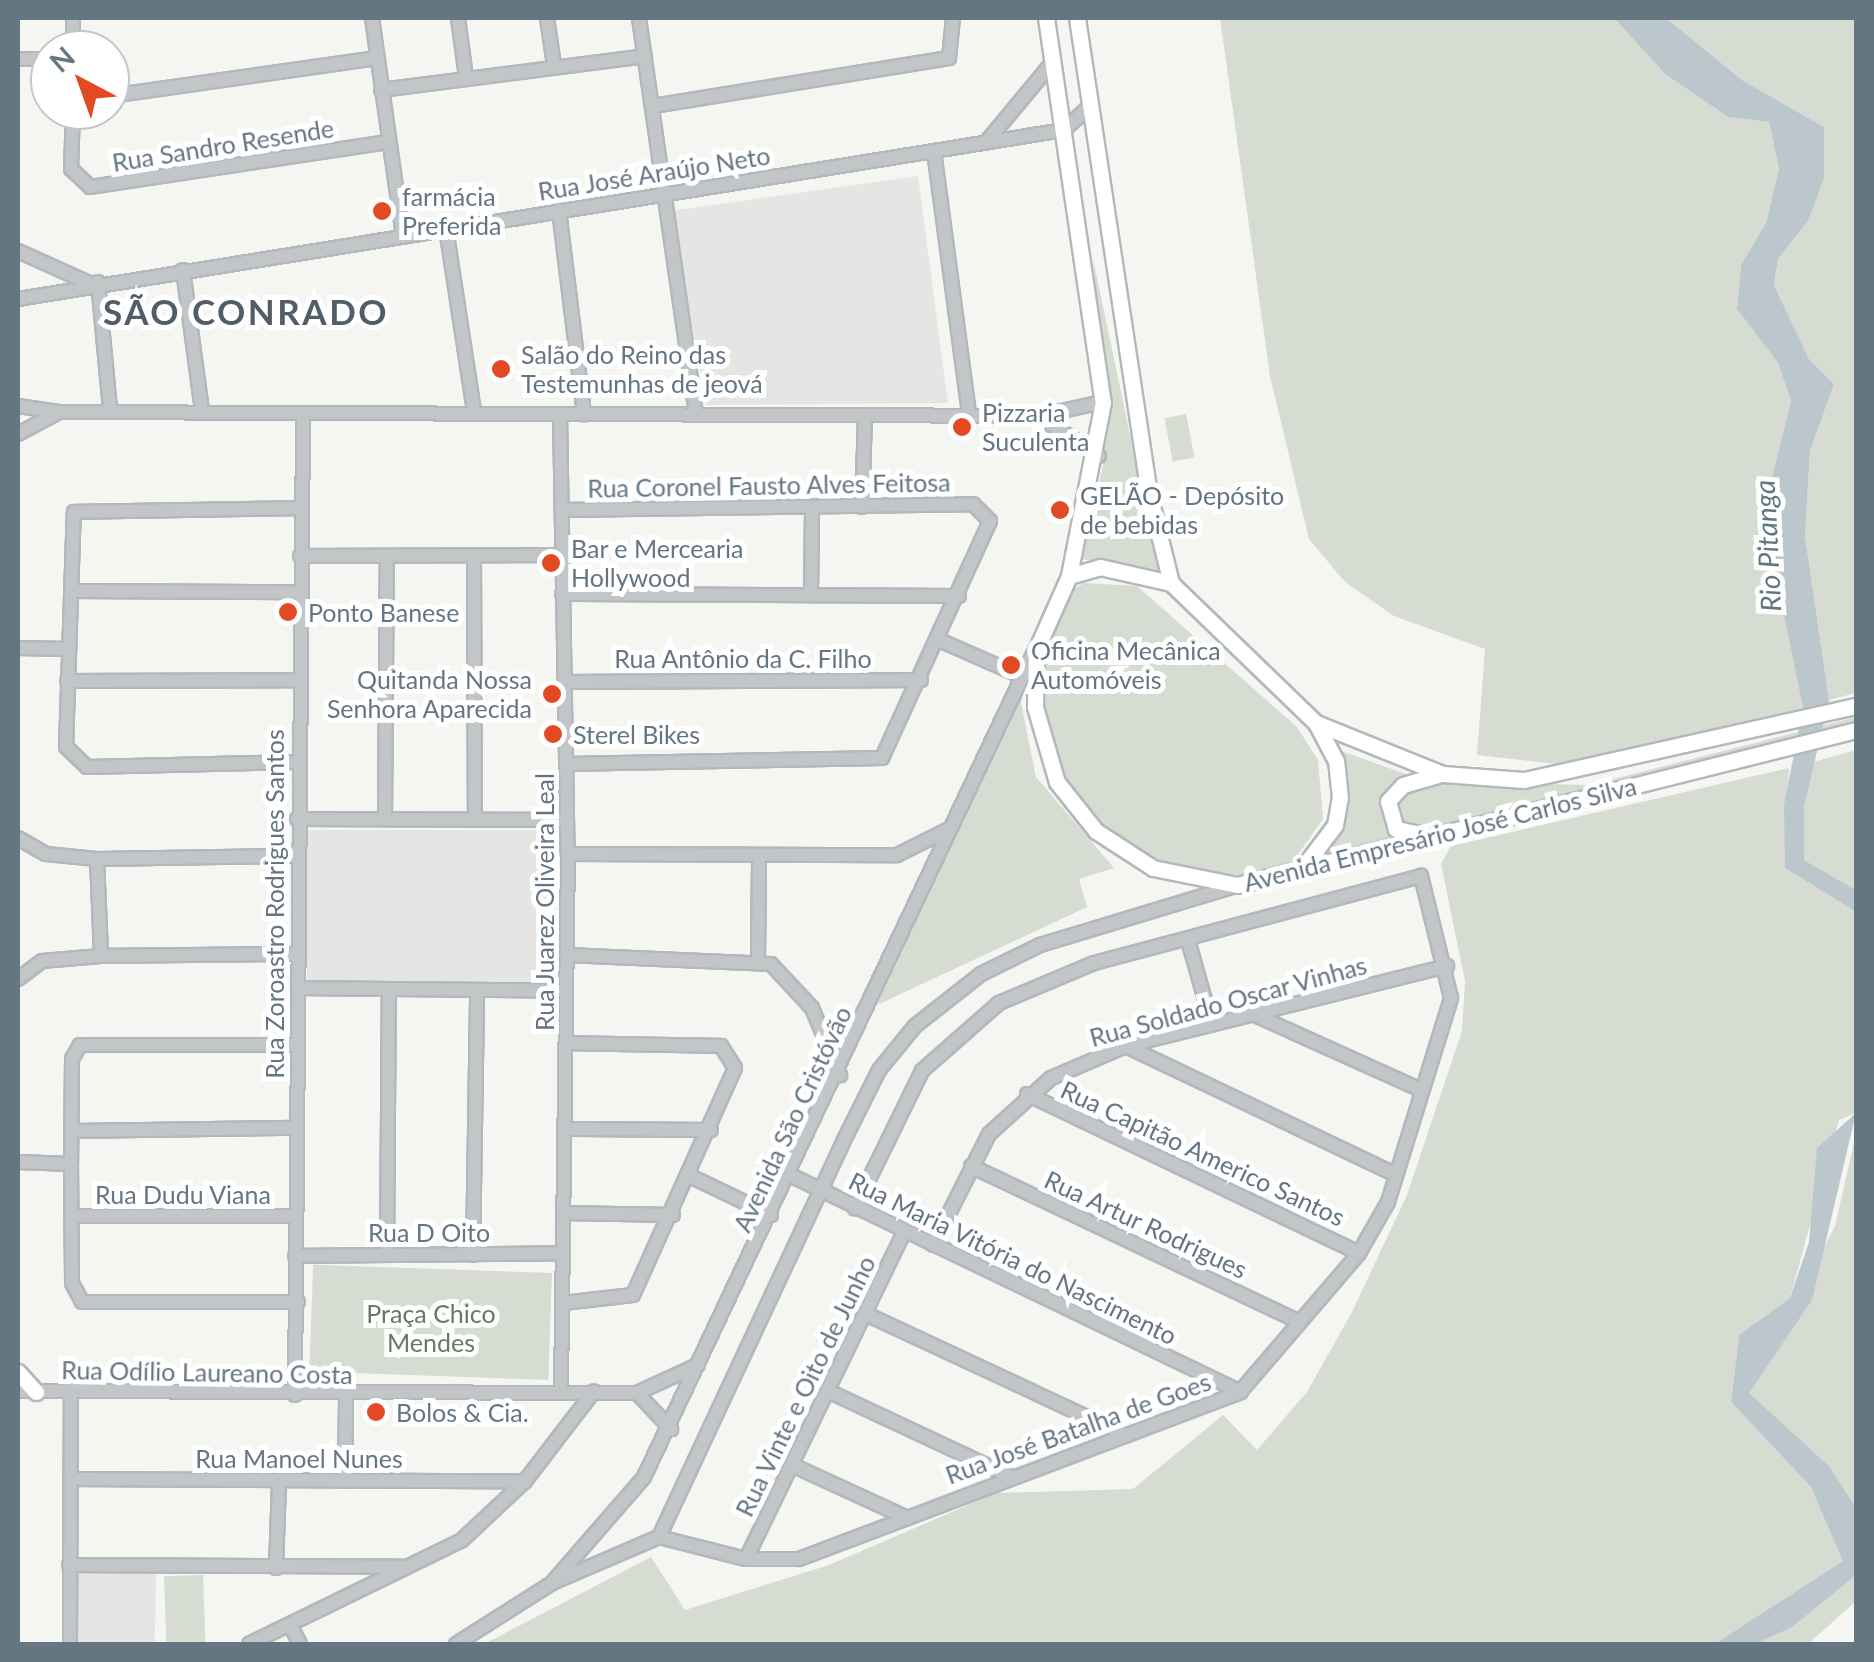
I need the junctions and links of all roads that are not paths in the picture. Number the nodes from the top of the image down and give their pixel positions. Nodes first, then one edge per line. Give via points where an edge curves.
1 (372, 18) edge
2 (458, 18) edge
3 (547, 18) edge
4 (639, 18) edge
5 (953, 18) edge
6 (1046, 18) edge
7 (1077, 18) edge
8 (646, 56) junction
9 (377, 58) junction
10 (1052, 63) junction
11 (554, 65) junction
12 (466, 77) junction
13 (381, 90) junction
14 (130, 93) edge
15 (1090, 104) junction
16 (653, 106) junction
17 (72, 130) edge
18 (1064, 130) junction
19 (988, 140) junction
20 (389, 142) junction
21 (934, 151) junction
22 (662, 195) junction
23 (559, 210) junction
24 (446, 228) junction
25 (403, 236) junction
26 (18, 251) edge
27 (183, 270) junction
28 (94, 282) junction
29 (18, 299) edge
30 (1102, 402) junction
31 (18, 406) edge
32 (110, 410) junction
33 (202, 410) junction
34 (474, 410) junction
35 (59, 412) junction
36 (302, 412) junction
37 (696, 413) junction
38 (969, 413) junction
39 (584, 414) junction
40 (560, 415) junction
41 (865, 416) junction
42 (1038, 416) junction
43 (18, 434) edge
44 (1099, 456) junction
45 (862, 507) junction
46 (299, 508) junction
47 (812, 509) junction
48 (562, 510) junction
49 (562, 555) junction
50 (300, 556) junction
51 (474, 556) junction
52 (387, 557) junction
53 (1068, 576) junction
54 (1171, 582) junction
55 (72, 591) junction
56 (298, 592) junction
57 (562, 594) junction
58 (810, 594) junction
59 (959, 596) junction
60 (939, 640) junction
61 (18, 648) edge
62 (68, 649) junction
63 (1036, 650) junction
64 (1022, 676) junction
65 (298, 680) junction
66 (921, 680) junction
67 (68, 681) junction
68 (566, 682) junction
69 (1856, 706) edge
70 (1316, 723) junction
71 (1856, 730) edge
72 (296, 762) junction
73 (567, 764) junction
74 (1444, 774) junction
75 (475, 818) junction
76 (297, 819) junction
77 (385, 819) junction
78 (568, 820) junction
79 (949, 829) junction
80 (1437, 836) junction
81 (18, 838) edge
82 (568, 854) junction
83 (296, 856) junction
84 (759, 856) junction
85 (98, 859) junction
86 (1301, 870) junction
87 (1237, 886) junction
88 (1188, 940) junction
89 (299, 954) junction
90 (566, 955) junction
91 (101, 956) junction
92 (758, 959) junction
93 (1447, 966) junction
94 (18, 979) edge
95 (298, 988) junction
96 (389, 989) junction
97 (477, 991) junction
98 (564, 991) junction
99 (1255, 1014) junction
100 (1212, 1025) junction
101 (566, 1042) junction
102 (296, 1044) junction
103 (1126, 1046) junction
104 (840, 1075) junction
105 (1422, 1090) junction
106 (1027, 1094) junction
107 (297, 1128) junction
108 (564, 1129) junction
109 (711, 1130) junction
110 (72, 1131) junction
111 (18, 1162) edge
112 (71, 1164) junction
113 (972, 1166) junction
114 (790, 1175) junction
115 (1396, 1175) junction
116 (690, 1176) junction
117 (820, 1190) junction
118 (855, 1208) junction
119 (563, 1213) junction
120 (673, 1215) junction
121 (771, 1215) junction
122 (72, 1216) junction
123 (296, 1216) junction
124 (904, 1232) junction
125 (933, 1245) junction
126 (563, 1253) junction
127 (1360, 1253) junction
128 (387, 1255) junction
129 (473, 1255) junction
130 (295, 1256) junction
131 (298, 1302) junction
132 (563, 1302) junction
133 (866, 1314) junction
134 (1300, 1322) junction
135 (699, 1364) junction
136 (18, 1372) edge
137 (561, 1390) junction
138 (18, 1391) edge
139 (594, 1391) junction
140 (36, 1392) junction
141 (828, 1392) junction
142 (1240, 1392) junction
143 (71, 1393) junction
144 (636, 1393) junction
145 (295, 1395) junction
146 (346, 1397) junction
147 (671, 1428) junction
148 (1125, 1434) junction
149 (792, 1465) junction
150 (1012, 1477) junction
151 (72, 1480) junction
152 (345, 1480) junction
153 (279, 1481) junction
154 (525, 1481) junction
155 (905, 1517) junction
156 (600, 1538) junction
157 (659, 1538) junction
158 (630, 1552) junction
159 (746, 1560) junction
160 (69, 1565) junction
161 (409, 1567) junction
162 (276, 1568) junction
163 (552, 1582) junction
164 (290, 1625) junction
165 (70, 1644) edge
166 (249, 1644) edge
167 (300, 1644) edge
168 (456, 1644) edge

1 - 9 street
2 - 12 street
3 - 11 street
4 - 8 street
5 - 16 street via 949,58
6 - 10 main road, Avenida Empresário José Carlos Silva
7 - 15 main road
8 - 11 street
8 - 16 street
9 - 13 street
9 - 14 street
10 - 18 main road, Avenida Empresário José Carlos Silva
10 - 19 street
11 - 12 street
12 - 13 street
13 - 20 street
15 - 18 street
15 - 54 main road via 1149,494
16 - 22 street
17 - 20 street, Rua Sandro Resende via 71,169 90,187
18 - 19 street, Rua José Araújo Neto
18 - 30 main road, Avenida Empresário José Carlos Silva
19 - 21 street, Rua José Araújo Neto
20 - 25 street
21 - 22 street, Rua José Araújo Neto
21 - 38 street
22 - 23 street, Rua José Araújo Neto
22 - 37 street
23 - 24 street, Rua José Araújo Neto
23 - 39 street
24 - 25 street, Rua José Araújo Neto
24 - 34 street
25 - 27 street, Rua José Araújo Neto
26 - 28 street
27 - 28 street, Rua José Araújo Neto
27 - 33 street
28 - 29 street, Rua José Araújo Neto
28 - 32 street
30 - 42 street
30 - 44 main road, Avenida Empresário José Carlos Silva
31 - 35 street
32 - 33 street
32 - 35 street
33 - 36 street
34 - 36 street
34 - 40 street
35 - 43 street
36 - 46 street, Rua Zoroastro Rodrigues Santos
37 - 39 street
37 - 41 street
38 - 41 street
38 - 42 street
39 - 40 street
40 - 48 street, Rua Juarez Oliveira Leal
41 - 45 street
42 - 44 street
44 - 53 main road, Avenida Empresário José Carlos Silva
45 - 47 street, Rua Coronel Fausto Alves Feitosa
45 - 59 street, Rua Coronel Fausto Alves Feitosa via 984,509 987,538
46 - 50 street, Rua Zoroastro Rodrigues Santos
46 - 55 street via 81,507 70,518
47 - 48 street, Rua Coronel Fausto Alves Feitosa
47 - 58 street
48 - 49 street, Rua Juarez Oliveira Leal
49 - 51 street
49 - 57 street, Rua Juarez Oliveira Leal
50 - 52 street
50 - 56 street, Rua Zoroastro Rodrigues Santos
51 - 52 street
51 - 75 street
52 - 77 street
53 - 54 main road via 1118,568
53 - 63 main road, Avenida Empresário José Carlos Silva
54 - 70 main road, Avenida Empresário José Carlos Silva
55 - 56 street
55 - 62 street
56 - 65 street, Rua Zoroastro Rodrigues Santos
57 - 58 street
57 - 68 street, Rua Juarez Oliveira Leal
58 - 59 street
59 - 60 street, Rua Coronel Fausto Alves Feitosa
60 - 64 street
60 - 66 street, Rua Coronel Fausto Alves Feitosa
61 - 62 street
62 - 67 street
63 - 64 street, Avenida São Cristóvão
63 - 87 main road, Avenida Empresário José Carlos Silva via 1038,734 1081,816 1153,868
64 - 79 street, Avenida São Cristóvão
65 - 67 street
65 - 72 street, Rua Zoroastro Rodrigues Santos
66 - 68 street, Rua Antônio da C. Filho
66 - 73 street, Rua Coronel Fausto Alves Feitosa via 891,750 873,763
67 - 72 street via 66,747 81,766
68 - 73 street, Rua Juarez Oliveira Leal
69 - 74 main road, Avenida Empresário José Carlos Silva via 1557,778
70 - 74 main road, Avenida Empresário José Carlos Silva
70 - 86 main road via 1336,761 1340,798 1334,825
71 - 80 main road, Avenida Empresário José Carlos Silva
72 - 76 street, Rua Zoroastro Rodrigues Santos
73 - 78 street, Rua Juarez Oliveira Leal
74 - 80 main road via 1394,791 1386,813 1396,830
75 - 77 street
75 - 78 street
76 - 77 street
76 - 83 street, Rua Zoroastro Rodrigues Santos
78 - 82 street, Rua Juarez Oliveira Leal
79 - 84 street via 897,855
79 - 104 street, Avenida São Cristóvão
80 - 86 main road, Avenida Empresário José Carlos Silva
81 - 85 street via 46,854
82 - 84 street
82 - 90 street, Rua Juarez Oliveira Leal
83 - 85 street
83 - 89 street, Rua Zoroastro Rodrigues Santos
84 - 92 street
85 - 91 street
86 - 87 main road, Avenida Empresário José Carlos Silva
87 - 117 street via 1040,944 944,999 879,1070
88 - 93 street, Rua José Batalha de Goes via 1421,876
88 - 100 street
88 - 118 street via 1040,982 974,1020 903,1098
89 - 91 street
89 - 95 street, Rua Zoroastro Rodrigues Santos
90 - 92 street
90 - 98 street, Rua Juarez Oliveira Leal
91 - 94 street via 42,962
92 - 104 street via 802,991
93 - 99 street, Rua Soldado Oscar Vinhas
93 - 105 street, Rua José Batalha de Goes via 1448,1020
95 - 96 street
95 - 102 street, Rua Zoroastro Rodrigues Santos
96 - 97 street
96 - 128 street
97 - 98 street
97 - 129 street
98 - 101 street, Rua Juarez Oliveira Leal
99 - 100 street, Rua Soldado Oscar Vinhas
99 - 105 street
100 - 103 street, Rua Soldado Oscar Vinhas
101 - 108 street, Rua Juarez Oliveira Leal
101 - 109 street via 721,1046 735,1068
102 - 107 street, Rua Zoroastro Rodrigues Santos
102 - 110 street via 80,1045 72,1060
103 - 106 street, Rua Soldado Oscar Vinhas
103 - 115 street
104 - 114 street, Avenida São Cristóvão
105 - 115 street, Rua José Batalha de Goes
106 - 113 street, Rua Soldado Oscar Vinhas
106 - 127 street, Rua Capitão Americo Santos
107 - 110 street
107 - 123 street, Rua Zoroastro Rodrigues Santos
108 - 109 street
108 - 119 street, Rua Juarez Oliveira Leal
109 - 116 street
110 - 112 street
111 - 112 street
112 - 122 street
113 - 125 street, Rua Soldado Oscar Vinhas
113 - 134 street, Rua Artur Rodrigues
114 - 117 street, Rua Maria Vitória do Nascimento
114 - 121 street, Avenida São Cristóvão
115 - 127 street, Rua José Batalha de Goes
116 - 120 street
116 - 121 street
117 - 118 street, Rua Maria Vitória do Nascimento
117 - 157 street
118 - 124 street, Rua Maria Vitória do Nascimento
119 - 120 street
119 - 126 street, Rua Juarez Oliveira Leal
120 - 132 street via 629,1299
121 - 135 street, Avenida São Cristóvão
122 - 123 street, Rua Dudu Viana
122 - 131 street via 73,1292 82,1302
123 - 130 street, Rua Zoroastro Rodrigues Santos
124 - 125 street, Rua Maria Vitória do Nascimento
124 - 133 street, Rua Vinte e Oito de Junho
125 - 142 street, Rua Maria Vitória do Nascimento
126 - 129 street, Rua D Oito
126 - 132 street, Rua Juarez Oliveira Leal
127 - 134 street, Rua José Batalha de Goes
128 - 129 street, Rua D Oito
128 - 130 street, Rua D Oito
130 - 131 street, Rua Zoroastro Rodrigues Santos
131 - 145 street, Rua Zoroastro Rodrigues Santos
132 - 137 street, Rua Juarez Oliveira Leal
133 - 141 street, Rua Vinte e Oito de Junho
133 - 148 street
134 - 142 street, Rua José Batalha de Goes
135 - 144 street
135 - 147 street, Avenida São Cristóvão
136 - 140 main road
137 - 139 street, Rua Odílio Laureano Costa
137 - 146 street, Rua Odílio Laureano Costa
138 - 140 street, Rua Odílio Laureano Costa
139 - 144 street, Rua Odílio Laureano Costa
139 - 154 street
140 - 143 street, Rua Odílio Laureano Costa
141 - 149 street, Rua Vinte e Oito de Junho
141 - 150 street
142 - 148 street, Rua José Batalha de Goes
143 - 145 street, Rua Odílio Laureano Costa
143 - 151 street
144 - 147 street
145 - 146 street, Rua Odílio Laureano Costa
146 - 152 street
147 - 156 street, Avenida São Cristóvão
148 - 150 street, Rua José Batalha de Goes
149 - 155 street
149 - 159 street, Rua Vinte e Oito de Junho
150 - 155 street, Rua José Batalha de Goes
151 - 153 street, Rua Manoel Nunes
151 - 160 street
152 - 153 street, Rua Manoel Nunes
152 - 154 street, Rua Manoel Nunes
153 - 162 street
154 - 161 street via 462,1540
155 - 159 street, Rua José Batalha de Goes via 799,1559
156 - 158 street via 606,1548
156 - 163 street, Avenida São Cristóvão
157 - 158 street
157 - 159 street, Rua José Batalha de Goes
158 - 163 street
160 - 162 street
160 - 165 street
161 - 162 street
161 - 164 street
163 - 168 street
164 - 166 street
164 - 167 street

